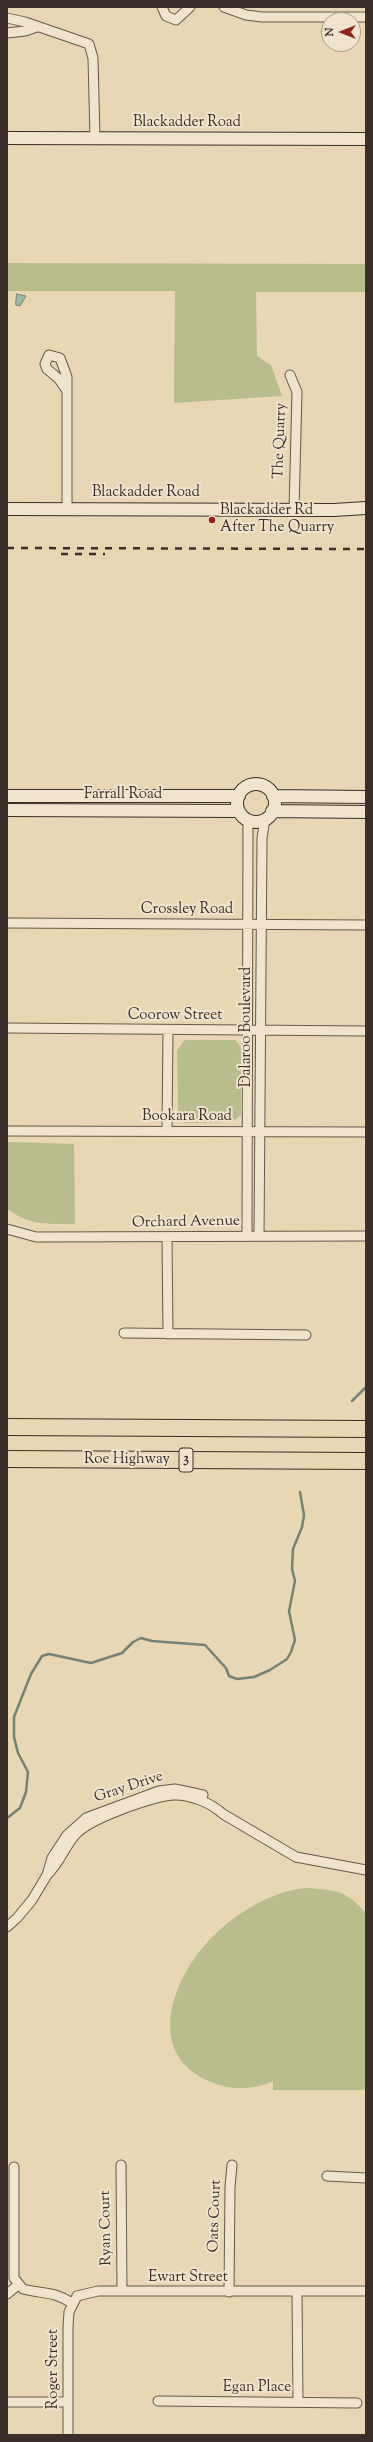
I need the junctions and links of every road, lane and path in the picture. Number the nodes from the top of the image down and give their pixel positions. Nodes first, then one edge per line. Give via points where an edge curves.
1 (162, 7) edge
2 (190, 7) edge
3 (224, 7) edge
4 (366, 17) edge
5 (7, 18) edge
6 (37, 27) junction
7 (7, 33) edge
8 (7, 138) edge
9 (95, 138) junction
10 (366, 139) edge
11 (290, 375) dead end
12 (67, 391) dead end
13 (363, 506) edge
14 (67, 509) junction
15 (7, 510) edge
16 (294, 510) junction
17 (7, 796) edge
18 (239, 796) junction
19 (273, 796) junction
20 (299, 796) junction
21 (366, 797) edge
22 (7, 810) edge
23 (239, 811) junction
24 (299, 811) junction
25 (366, 812) edge
26 (269, 815) junction
27 (248, 820) junction
28 (249, 867) junction
29 (262, 867) junction
30 (7, 923) edge
31 (249, 924) junction
32 (262, 924) junction
33 (366, 925) edge
34 (262, 975) junction
35 (248, 976) junction
36 (7, 1028) edge
37 (168, 1030) junction
38 (248, 1030) junction
39 (261, 1030) junction
40 (366, 1031) edge
41 (248, 1080) junction
42 (261, 1080) junction
43 (7, 1131) edge
44 (167, 1131) junction
45 (248, 1131) junction
46 (261, 1131) junction
47 (366, 1132) edge
48 (7, 1229) edge
49 (247, 1236) junction
50 (259, 1236) junction
51 (366, 1236) edge
52 (167, 1238) junction
53 (124, 1333) dead end
54 (168, 1334) junction
55 (306, 1335) dead end
56 (7, 1427) edge
57 (366, 1429) edge
58 (7, 1459) edge
59 (366, 1461) edge
60 (366, 1870) edge
61 (7, 1927) edge
62 (121, 2165) dead end
63 (232, 2165) dead end
64 (14, 2167) dead end
65 (327, 2176) dead end
66 (366, 2178) edge
67 (18, 2285) junction
68 (122, 2291) junction
69 (366, 2291) edge
70 (229, 2292) junction
71 (297, 2292) junction
72 (7, 2294) edge
73 (72, 2303) junction
74 (158, 2401) dead end
75 (7, 2402) edge
76 (67, 2402) junction
77 (298, 2402) junction
78 (357, 2403) dead end
79 (68, 2435) edge

1 - 2 street via 166,16 176,20
3 - 4 street via 246,15 262,17
5 - 6 street
6 - 7 street via 25,32
6 - 9 street via 89,44 94,58
8 - 9 main road, Blackadder Road
9 - 10 main road, Blackadder Road
11 - 16 street, The Quarry via 297,392
12 - 14 street
13 - 16 main road, Blackadder Road
14 - 15 main road, Blackadder Road
14 - 16 main road, Blackadder Road
17 - 18 main road, Farrall Road
18 - 19 main road via 247,787 258,784 268,789
18 - 23 main road
19 - 20 main road
19 - 26 main road
20 - 21 main road
20 - 24 main road
22 - 23 main road, Farrall Road
23 - 27 main road
24 - 25 main road
24 - 26 main road
26 - 27 main road via 257,822
26 - 29 street, Dalaroo Boulevard via 262,838
27 - 28 street, Dalaroo Boulevard
28 - 29 street
28 - 31 street, Dalaroo Boulevard
29 - 32 street, Dalaroo Boulevard
30 - 31 street, Crossley Road
31 - 32 street, Crossley Road
31 - 35 street, Dalaroo Boulevard
32 - 33 street, Crossley Road
32 - 34 street, Dalaroo Boulevard
34 - 35 street
34 - 39 street, Dalaroo Boulevard
35 - 38 street, Dalaroo Boulevard
36 - 37 street, Coorow Street
37 - 38 street, Coorow Street
37 - 44 street
38 - 39 street, Coorow Street
38 - 41 street, Dalaroo Boulevard
39 - 40 street, Coorow Street
39 - 42 street, Dalaroo Boulevard
41 - 42 street
41 - 45 street, Dalaroo Boulevard
42 - 46 street, Dalaroo Boulevard
43 - 44 street, Bookara Road
44 - 45 street, Bookara Road
45 - 46 street, Bookara Road
45 - 49 street, Dalaroo Boulevard
46 - 47 street, Bookara Road
46 - 50 street, Dalaroo Boulevard
48 - 52 street, Orchard Avenue via 36,1237
49 - 50 street, Orchard Avenue
49 - 52 street, Orchard Avenue
50 - 51 street, Orchard Avenue
52 - 54 street
53 - 54 street
54 - 55 street
56 - 57 highway, 3
58 - 59 highway, Roe Highway / 3
60 - 61 street, Gray Drive via 296,1857 241,1823 219,1802 204,1795 175,1789 159,1791 86,1818 67,1835 52,1858 47,1875 32,1900
62 - 68 street, Ryan Court
63 - 70 street, Oats Court
64 - 67 street via 13,2270
65 - 66 street
67 - 72 street
67 - 73 street via 29,2290 61,2296
68 - 70 street, Ewart Street
68 - 73 street, Ewart Street via 87,2293 77,2296
69 - 71 street, Ewart Street
70 - 71 street, Ewart Street
71 - 77 street
73 - 76 street, Roger Street via 68,2326
74 - 77 street, Egan Place
75 - 76 street
76 - 79 street, Roger Street
77 - 78 street, Egan Place

